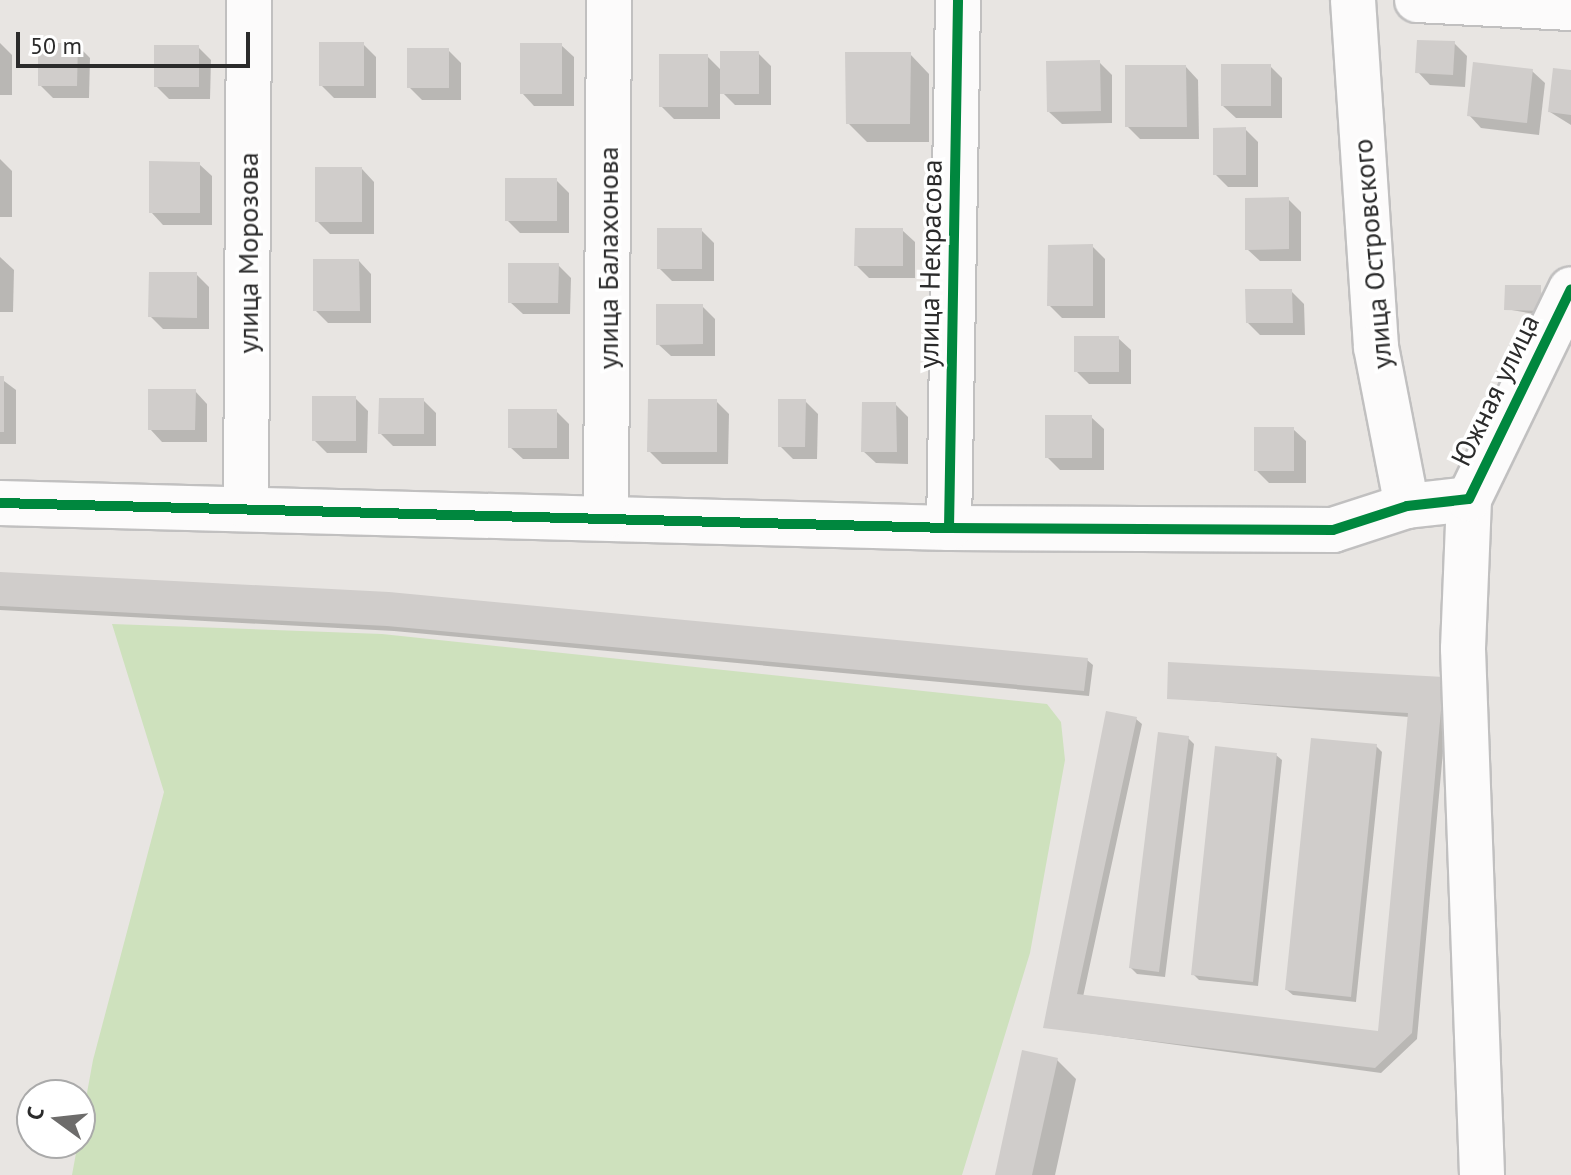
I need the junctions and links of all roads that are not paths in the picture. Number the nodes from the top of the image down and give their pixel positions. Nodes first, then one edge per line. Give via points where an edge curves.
1 (249, 0) edge
2 (609, 0) edge
3 (958, 0) edge
4 (1353, 0) edge
5 (1417, 0) edge
6 (1571, 8) edge
7 (1571, 289) edge
8 (1469, 499) junction
9 (0, 503) edge
10 (246, 506) junction
11 (1407, 506) junction
12 (606, 516) junction
13 (949, 528) junction
14 (1482, 1175) edge

1 - 10 street, улица Морозова
2 - 12 street, улица Балахонова
3 - 13 street, улица Некрасова
4 - 11 street, улица Островского via 1376,347
5 - 6 street
7 - 8 street, Южная улица
8 - 11 street, Южная улица
8 - 14 street via 1463,649
9 - 10 street, Южная улица
10 - 12 street, Южная улица
11 - 13 street, Южная улица via 1333,530
12 - 13 street, Южная улица

